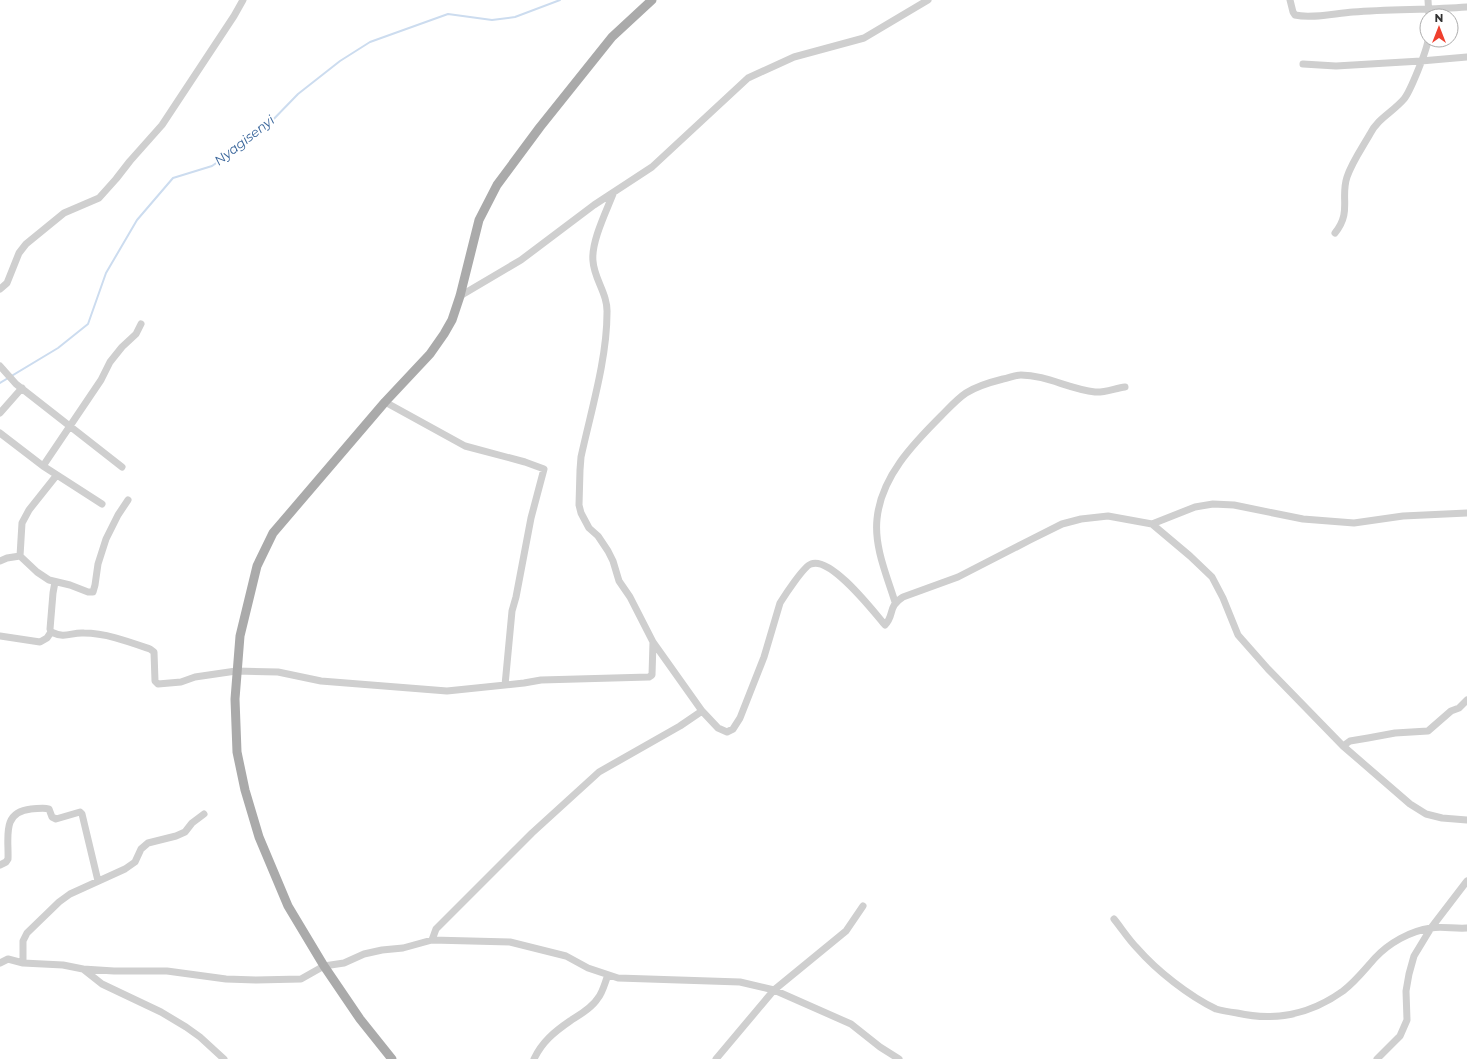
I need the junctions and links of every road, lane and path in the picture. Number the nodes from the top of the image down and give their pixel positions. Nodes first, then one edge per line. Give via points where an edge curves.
1 (243, 0) edge
2 (652, 0) edge
3 (928, 0) edge
4 (1290, 0) edge
5 (1419, 13) edge
6 (1426, 48) edge
7 (1467, 57) edge
8 (1421, 61) junction
9 (1303, 64) dead end
10 (613, 194) junction
11 (1335, 233) dead end
12 (0, 289) edge
13 (460, 296) junction
14 (142, 324) dead end
15 (0, 366) edge
16 (1124, 387) dead end
17 (22, 388) junction
18 (385, 402) junction
19 (0, 413) edge
20 (70, 426) junction
21 (0, 433) edge
22 (43, 466) junction
23 (122, 467) dead end
24 (56, 476) junction
25 (128, 500) dead end
26 (102, 504) dead end
27 (1467, 513) edge
28 (1152, 524) junction
29 (20, 556) junction
30 (0, 561) edge
31 (55, 582) junction
32 (895, 602) junction
33 (51, 632) junction
34 (0, 636) edge
35 (653, 642) junction
36 (236, 671) junction
37 (505, 685) junction
38 (1467, 700) edge
39 (702, 712) junction
40 (1343, 746) junction
41 (204, 814) dead end
42 (1467, 820) edge
43 (0, 865) edge
44 (98, 881) junction
45 (1467, 881) edge
46 (863, 906) dead end
47 (1114, 919) dead end
48 (1431, 928) junction
49 (1467, 928) edge
50 (432, 940) junction
51 (0, 955) edge
52 (8, 959) junction
53 (23, 962) junction
54 (0, 963) edge
55 (324, 966) junction
56 (83, 969) junction
57 (608, 975) junction
58 (774, 990) junction
59 (224, 1059) edge
60 (392, 1059) edge
61 (534, 1059) edge
62 (716, 1059) edge
63 (899, 1059) edge
64 (1377, 1059) edge

1 - 12 street via 162,125 99,198 64,213 26,244 19,253 6,283
2 - 13 main road via 612,37 496,185 479,220
3 - 10 street via 864,38 794,57 748,78 652,167
4 - 5 street via 1292,12 1299,16 1354,12
6 - 8 street
7 - 8 street
8 - 9 street via 1336,66
8 - 11 street via 1405,99 1379,120 1350,170 1346,179 1344,216
10 - 13 street via 594,205 521,260
10 - 35 street via 594,247 593,261 607,312 605,346 580,463 579,506 589,528 608,550 619,581
13 - 18 main road via 452,320 430,354
14 - 20 street via 110,362
15 - 17 street
16 - 32 street via 1096,392 1069,387 1044,378 1020,375 988,383 966,393 944,413 916,441 892,475 882,495 877,520 878,540
17 - 19 street
17 - 20 street
18 - 36 main road via 273,533 257,566 240,636
18 - 37 street via 464,446 544,469 512,611
20 - 22 street
20 - 23 street
21 - 22 street
22 - 24 street
24 - 26 street
24 - 29 street via 22,523
25 - 31 street via 106,539 98,564 96,586 92,592
27 - 28 street via 1403,516 1354,523 1303,519 1234,505 1213,504 1195,507
28 - 32 street via 1108,516 1062,524 958,577
28 - 40 street via 1212,576 1238,635
29 - 30 street
29 - 31 street via 37,572
31 - 33 street
32 - 39 street via 886,625 848,582 822,564 811,563 804,568 780,603 764,657 740,718 733,729 727,732 718,728
33 - 34 street via 40,642
33 - 36 street via 62,636 84,632 150,649 154,652 154,676 158,684
35 - 37 street via 652,675 648,677 541,680
35 - 39 street
36 - 37 street via 278,672 321,681 447,691
36 - 55 main road via 237,752 259,837 288,906
38 - 40 street via 1428,730 1350,741
39 - 50 street via 599,772 504,860 436,929
40 - 42 street via 1410,804 1426,814
41 - 44 street via 185,832 148,843 141,849 135,862
43 - 44 street via 8,859 8,827 14,816 25,810 48,808 52,818 56,820 80,812
44 - 53 street via 59,902 27,934 23,941
45 - 48 street
46 - 58 street via 846,931
47 - 48 street via 1136,948 1189,993 1217,1009 1244,1015 1272,1017 1296,1015 1318,1006 1344,990 1395,942 1410,934
48 - 49 street
48 - 64 street via 1414,956 1408,974 1407,1020 1400,1036
50 - 55 street
50 - 57 street via 510,942 566,956
51 - 52 street
52 - 53 street
52 - 54 street
53 - 56 street
55 - 56 street via 301,979 256,980 226,979 167,970
55 - 60 main road via 360,1019
56 - 59 street via 102,984 186,1027
57 - 58 street via 618,978 740,982
57 - 61 street via 598,998 579,1016 550,1035
58 - 62 street
58 - 63 street via 851,1024

